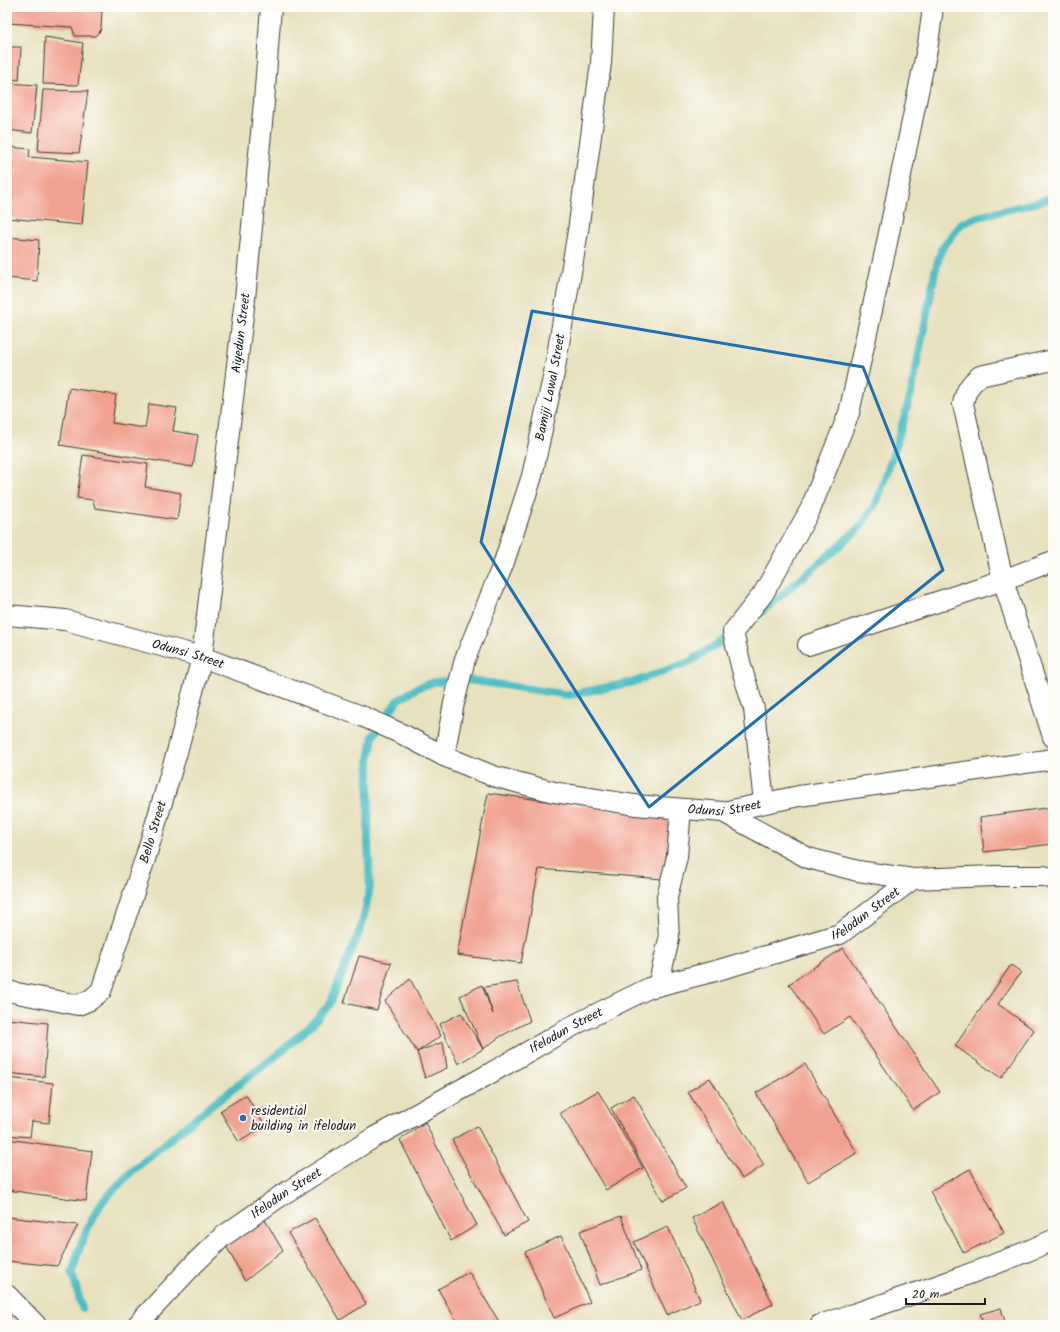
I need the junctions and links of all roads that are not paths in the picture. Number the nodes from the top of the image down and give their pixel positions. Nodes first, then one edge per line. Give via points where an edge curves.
1 (271, 7) edge
2 (604, 7) edge
3 (933, 7) edge
4 (1053, 360) edge
5 (1053, 561) edge
6 (1002, 580) junction
7 (7, 615) edge
8 (808, 645) dead end
9 (202, 657) junction
10 (1053, 737) edge
11 (444, 756) junction
12 (1053, 759) edge
13 (764, 804) junction
14 (681, 809) junction
15 (723, 812) junction
16 (1053, 879) edge
17 (913, 880) junction
18 (658, 986) junction
19 (7, 991) edge
20 (1053, 1240) edge
21 (7, 1294) edge
22 (36, 1325) edge
23 (137, 1325) edge
24 (820, 1325) edge

1 - 9 street, Aiyedun Street via 245,299
2 - 11 street, Bamiji Lawal Street via 601,63 578,231 554,373 534,469 504,562 465,659
3 - 13 street via 928,44 893,214 849,413 810,510 763,594 733,632 754,709
4 - 6 street via 980,376 970,384 963,404
5 - 6 street
6 - 8 street
6 - 10 street
7 - 9 street, Odunsi Street via 65,620
9 - 11 street, Odunsi Street via 364,717
9 - 19 street, Bello Street via 146,856 101,991 78,1005
11 - 14 street, Odunsi Street via 493,776 554,792 635,805
12 - 13 street, Odunsi Street via 799,796
13 - 15 street, Odunsi Street
14 - 15 street, Odunsi Street
14 - 18 street via 677,857 667,897 669,939
15 - 17 street via 808,858 858,871
16 - 17 street, Ifelodun Street via 1044,876 995,876
17 - 18 street, Ifelodun Street via 840,934
18 - 23 street, Ifelodun Street via 578,1023 373,1138 282,1195 222,1237
20 - 24 street via 923,1290
21 - 22 street

